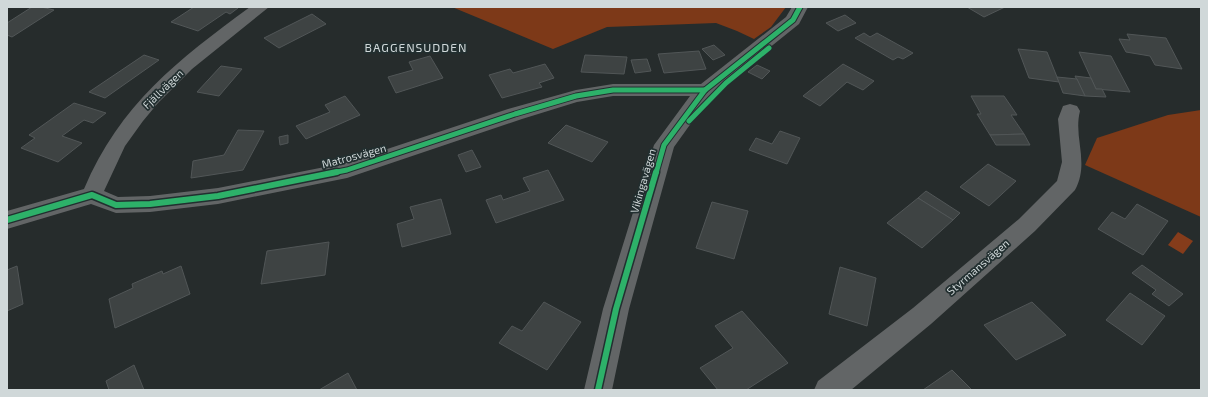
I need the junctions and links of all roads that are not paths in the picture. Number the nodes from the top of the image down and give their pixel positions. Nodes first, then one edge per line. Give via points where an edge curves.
1 (261, 7) edge
2 (800, 7) edge
3 (705, 90) junction
4 (1070, 111) dead end
5 (92, 195) junction
6 (7, 220) edge
7 (598, 390) edge
8 (828, 390) edge

1 - 5 street, Fjällvägen via 213,42 146,104 122,135 102,170
2 - 3 street, Vikingavägen via 793,20
3 - 5 street, Matrosvägen via 613,90 576,96 347,170 218,196 116,205
3 - 7 street, Vikingavägen via 664,146 616,309
4 - 8 street, Styrmansvägen via 1068,119 1072,162 1066,184 1027,225 928,310
5 - 6 street

